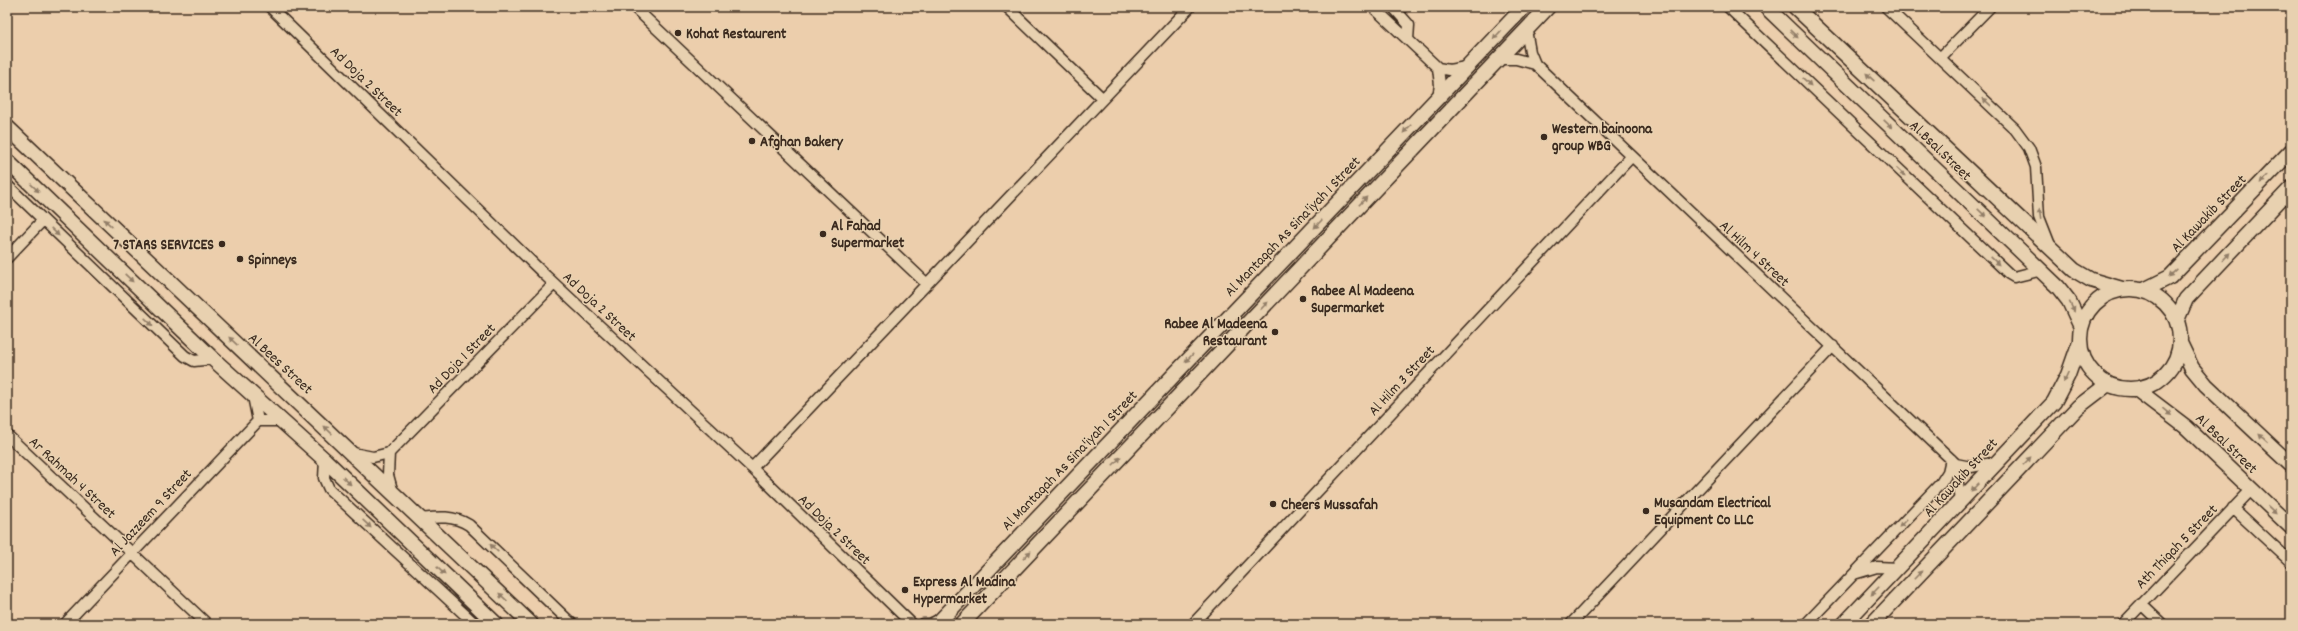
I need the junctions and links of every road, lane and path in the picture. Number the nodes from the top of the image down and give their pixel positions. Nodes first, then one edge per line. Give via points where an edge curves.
1 (270, 7) edge
2 (634, 7) edge
3 (1007, 7) edge
4 (1190, 7) edge
5 (1373, 7) edge
6 (1393, 7) edge
7 (1524, 7) edge
8 (1548, 7) edge
9 (1728, 7) edge
10 (1766, 7) edge
11 (1795, 7) edge
12 (1886, 7) edge
13 (1990, 7) edge
14 (1526, 30) junction
15 (1408, 40) junction
16 (1940, 58) junction
17 (1499, 59) junction
18 (1535, 64) junction
19 (1467, 66) junction
20 (1438, 68) junction
21 (1438, 97) junction
22 (1102, 98) junction
23 (7, 126) edge
24 (2291, 151) edge
25 (1631, 157) junction
26 (7, 161) edge
27 (2291, 188) edge
28 (8, 189) edge
29 (43, 220) junction
30 (2053, 250) junction
31 (7, 258) edge
32 (2042, 270) junction
33 (554, 284) junction
34 (927, 284) junction
35 (2122, 289) junction
36 (2144, 290) junction
37 (2177, 320) junction
38 (2080, 334) junction
39 (2180, 343) junction
40 (1833, 346) junction
41 (213, 359) junction
42 (2108, 384) junction
43 (2136, 389) junction
44 (253, 396) junction
45 (258, 421) junction
46 (281, 421) junction
47 (7, 435) edge
48 (349, 451) junction
49 (389, 453) junction
50 (325, 460) junction
51 (1953, 462) junction
52 (1999, 462) junction
53 (2291, 465) edge
54 (752, 468) junction
55 (2251, 490) junction
56 (394, 495) junction
57 (1960, 503) junction
58 (2233, 508) junction
59 (420, 519) junction
60 (2291, 527) edge
61 (132, 554) junction
62 (2291, 562) edge
63 (1898, 568) junction
64 (1854, 574) junction
65 (2141, 604) junction
66 (940, 621) edge
67 (65, 624) edge
68 (206, 624) edge
69 (475, 624) edge
70 (496, 624) edge
71 (531, 624) edge
72 (572, 624) edge
73 (917, 624) edge
74 (962, 624) edge
75 (1193, 624) edge
76 (1571, 624) edge
77 (1806, 624) edge
78 (1844, 624) edge
79 (1872, 624) edge
80 (2123, 624) edge
81 (2162, 624) edge

1 - 33 street, Ad Doja 2 Street
2 - 34 street
3 - 22 street
4 - 22 street
5 - 15 street
6 - 15 street via 1408,25
7 -> 19 street, Al Mantaqah As Sina'iyah 1 Street
8 - 14 street
9 -> 32 street via 2009,274 2014,277
10 -> 32 street, Al Bsal Street
30 -> 11 street, Al Bsal Street
12 - 16 street
13 - 16 street
14 - 17 street
14 - 18 street, Al Hilm 4 Street
15 - 20 street
30 -> 16 street via 2039,216 2036,167 2029,148 2015,129
17 - 18 street, Al Hilm 4 Street via 1516,59
74 -> 17 street
18 - 25 street, Al Hilm 4 Street
19 - 20 street via 1450,70
19 - 21 street, Al Mantaqah As Sina'iyah 1 Street
20 - 21 street
21 -> 66 street, Al Mantaqah As Sina'iyah 1 Street
22 - 34 street
48 -> 23 street, Al Bees Street
24 -> 36 street, Al Kawakib Street via 2170,276
25 - 40 street, Al Hilm 4 Street
25 - 75 street, Al Hilm 3 Street
26 -> 41 street
37 -> 27 street via 2186,299
28 - 29 street
29 - 31 street
29 -> 41 street via 185,356 194,361
30 - 35 street, Al Bsal Street via 2074,270 2091,280
32 -> 38 street, Al Bsal Street via 2069,301
33 - 49 street, Ad Doja 1 Street
33 - 54 street, Ad Doja 2 Street
34 - 54 street
35 - 36 street
35 - 38 street via 2111,292 2092,306
36 - 37 street via 2164,301
37 - 39 street
38 - 42 street via 2082,354 2088,366
38 -> 52 street, Al Kawakib Street via 2068,375 2054,402
39 - 43 street via 2177,356 2166,373 2149,385
53 -> 39 street, Al Bsal Street via 2206,385 2192,368
40 - 51 street, Al Hilm 4 Street
40 - 76 street
41 - 44 street
42 - 43 street
79 -> 42 street via 2078,407
43 -> 55 street, Al Bsal Street via 2186,427
44 - 45 street
44 - 46 street
45 - 46 street
45 - 61 street, Al Jazzeem 9 Street
46 - 50 street
47 - 61 street, Ar Rahmah 4 Street
48 - 49 street via 364,456
48 - 56 street, Al Bees Street
49 - 56 street via 388,475
50 -> 69 street via 324,478 329,489
50 -> 70 street
51 - 52 street via 1971,467
51 - 57 street
51 -> 64 street via 1941,483
52 -> 57 street, Al Kawakib Street
54 - 73 street, Ad Doja 2 Street
55 - 58 street, Ath Thiqah 5 Street
55 -> 60 street, Al Bsal Street
56 - 59 street, Al Bees Street
57 - 63 street, Al Kawakib Street
58 - 62 street
58 - 65 street, Ath Thiqah 5 Street
71 -> 59 street, Al Bees Street
72 -> 59 street via 469,525 451,517
61 - 67 street, Al Jazzeem 9 Street
61 - 68 street, Ar Rahmah 4 Street
63 - 64 street via 1877,567
63 -> 78 street, Al Kawakib Street
64 - 77 street
65 - 80 street, Ath Thiqah 5 Street
65 - 81 street
66 - 73 street, Ad Doja 2 Street

